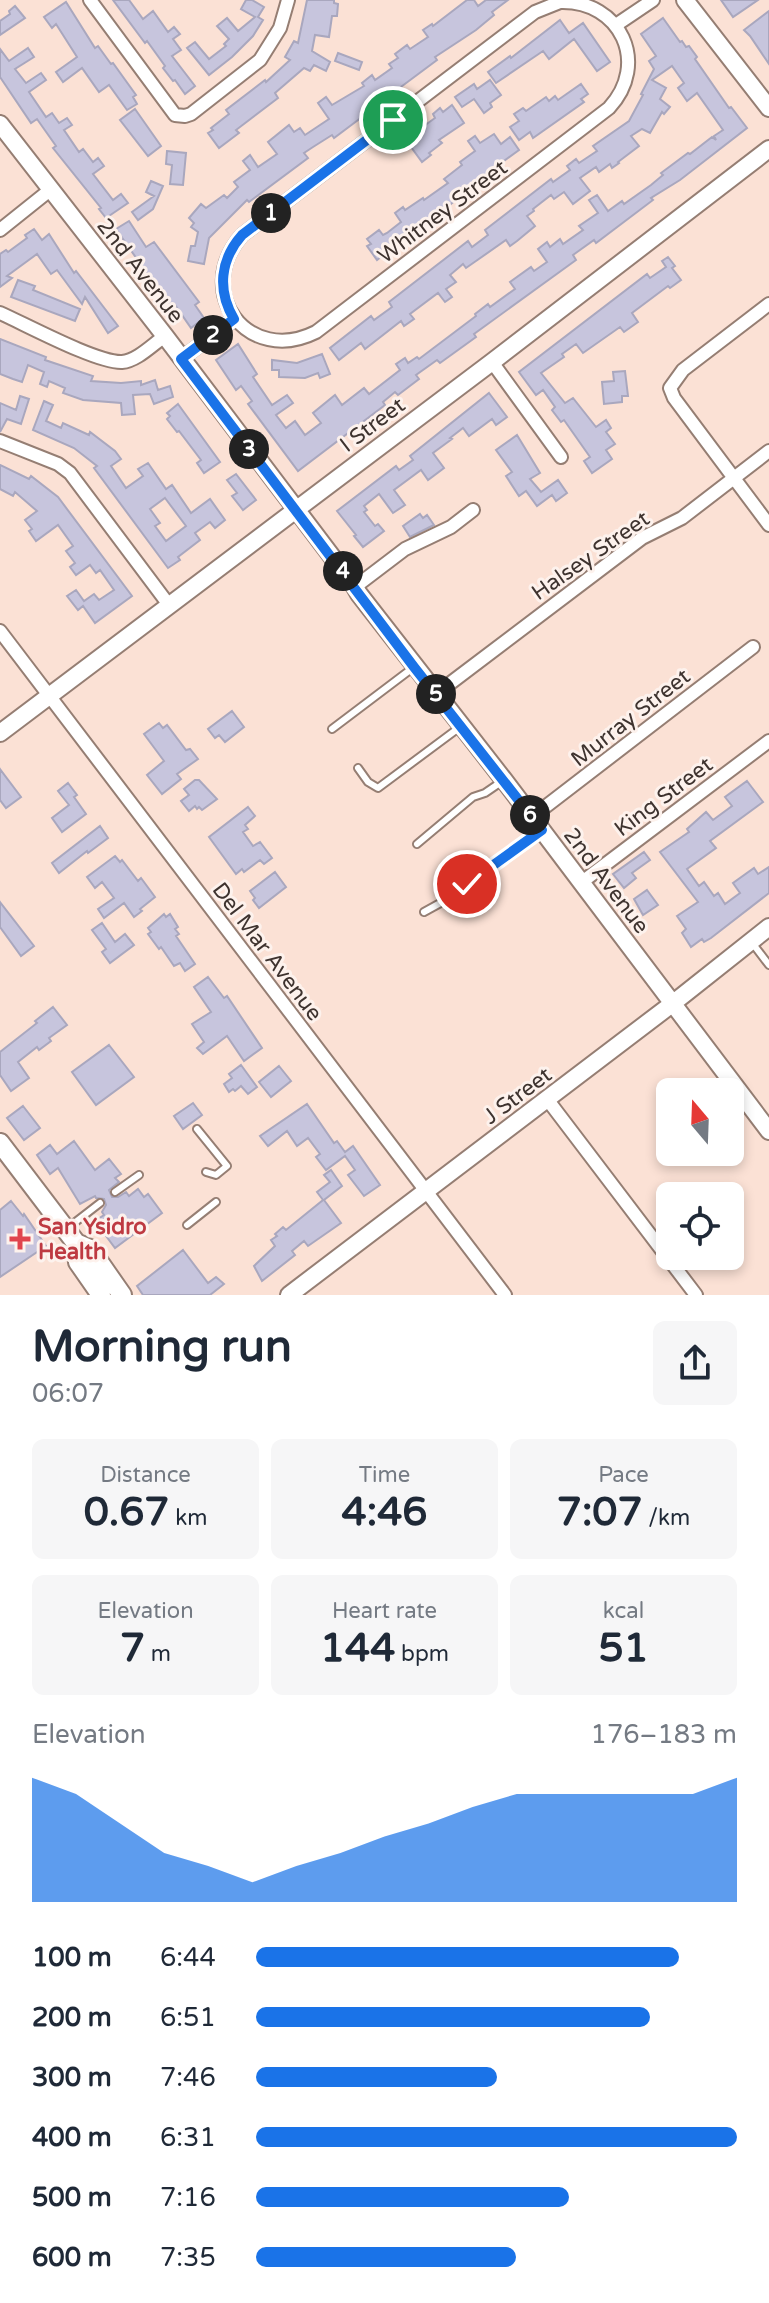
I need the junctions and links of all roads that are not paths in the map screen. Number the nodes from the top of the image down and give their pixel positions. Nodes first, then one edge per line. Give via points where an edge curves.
1 (90, 0) edge
2 (288, 0) edge
3 (653, 0) edge
4 (685, 0) edge
5 (616, 25) junction
6 (769, 108) edge
7 (0, 124) edge
8 (769, 149) edge
9 (50, 190) junction
10 (0, 230) edge
11 (769, 304) edge
12 (0, 313) edge
13 (234, 319) junction
14 (165, 336) junction
15 (181, 359) junction
16 (492, 362) junction
17 (0, 441) edge
18 (769, 451) edge
19 (561, 457) dead end
20 (734, 478) junction
21 (295, 510) junction
22 (473, 510) dead end
23 (769, 525) edge
24 (355, 587) junction
25 (169, 605) junction
26 (0, 631) edge
27 (753, 647) dead end
28 (414, 667) junction
29 (436, 694) junction
30 (48, 696) junction
31 (460, 727) junction
32 (332, 729) dead end
33 (0, 733) edge
34 (769, 741) edge
35 (358, 768) dead end
36 (504, 780) junction
37 (537, 824) junction
38 (417, 844) dead end
39 (582, 882) junction
40 (424, 912) dead end
41 (769, 927) edge
42 (751, 941) junction
43 (769, 965) edge
44 (672, 1004) junction
45 (547, 1099) junction
46 (197, 1129) dead end
47 (769, 1131) edge
48 (0, 1143) edge
49 (206, 1172) dead end
50 (139, 1175) dead end
51 (427, 1191) junction
52 (115, 1192) dead end
53 (216, 1202) dead end
54 (100, 1203) dead end
55 (187, 1225) dead end
56 (71, 1236) junction
57 (101, 1284) edge
58 (309, 1289) edge
59 (122, 1295) edge
60 (289, 1295) edge
61 (505, 1295) edge
62 (696, 1295) edge

1 - 2 street via 175,115 185,116 260,60 280,28
3 - 5 street
4 - 6 street
5 - 13 street, Whitney Street via 625,43 628,72 609,108 316,332 275,340 248,331
5 - 13 street via 578,3 543,7 242,235 223,276
7 - 9 street, 2nd Avenue
8 - 16 street, I Street
9 - 10 street
9 - 14 street, 2nd Avenue
11 - 20 street via 683,370 670,388
12 - 14 street via 103,359 124,362
13 - 15 street
14 - 15 street, 2nd Avenue
15 - 21 street, 2nd Avenue
16 - 19 street
16 - 21 street, I Street
17 - 25 street via 70,473
18 - 20 street, Halsey Street
20 - 23 street
20 - 29 street, Halsey Street via 682,518 635,543
21 - 24 street, 2nd Avenue
21 - 25 street, I Street
22 - 24 street via 405,549
24 - 28 street, 2nd Avenue
25 - 30 street, I Street
26 - 30 street, Del Mar Avenue
27 - 37 street, Murray Street
28 - 29 street, 2nd Avenue
28 - 32 lane
29 - 31 street, 2nd Avenue
30 - 33 street, I Street
30 - 51 street, Del Mar Avenue
31 - 35 lane via 378,788
31 - 36 street, 2nd Avenue
34 - 39 street, King Street
36 - 37 street, 2nd Avenue
36 - 38 lane via 473,797
37 - 39 street, 2nd Avenue
37 - 40 lane
39 - 44 street, 2nd Avenue
41 - 42 street, J Street
42 - 43 lane
42 - 44 street, J Street
44 - 45 street, J Street
44 - 47 street, 2nd Avenue
45 - 51 street, J Street
45 - 62 street
46 - 49 lane via 227,1166 216,1175
48 - 56 main road
50 - 52 lane
51 - 58 street, J Street
51 - 61 street, Del Mar Avenue
53 - 55 lane
54 - 56 lane
56 - 57 main road via 90,1249
57 - 59 main road
58 - 60 street, J Street

